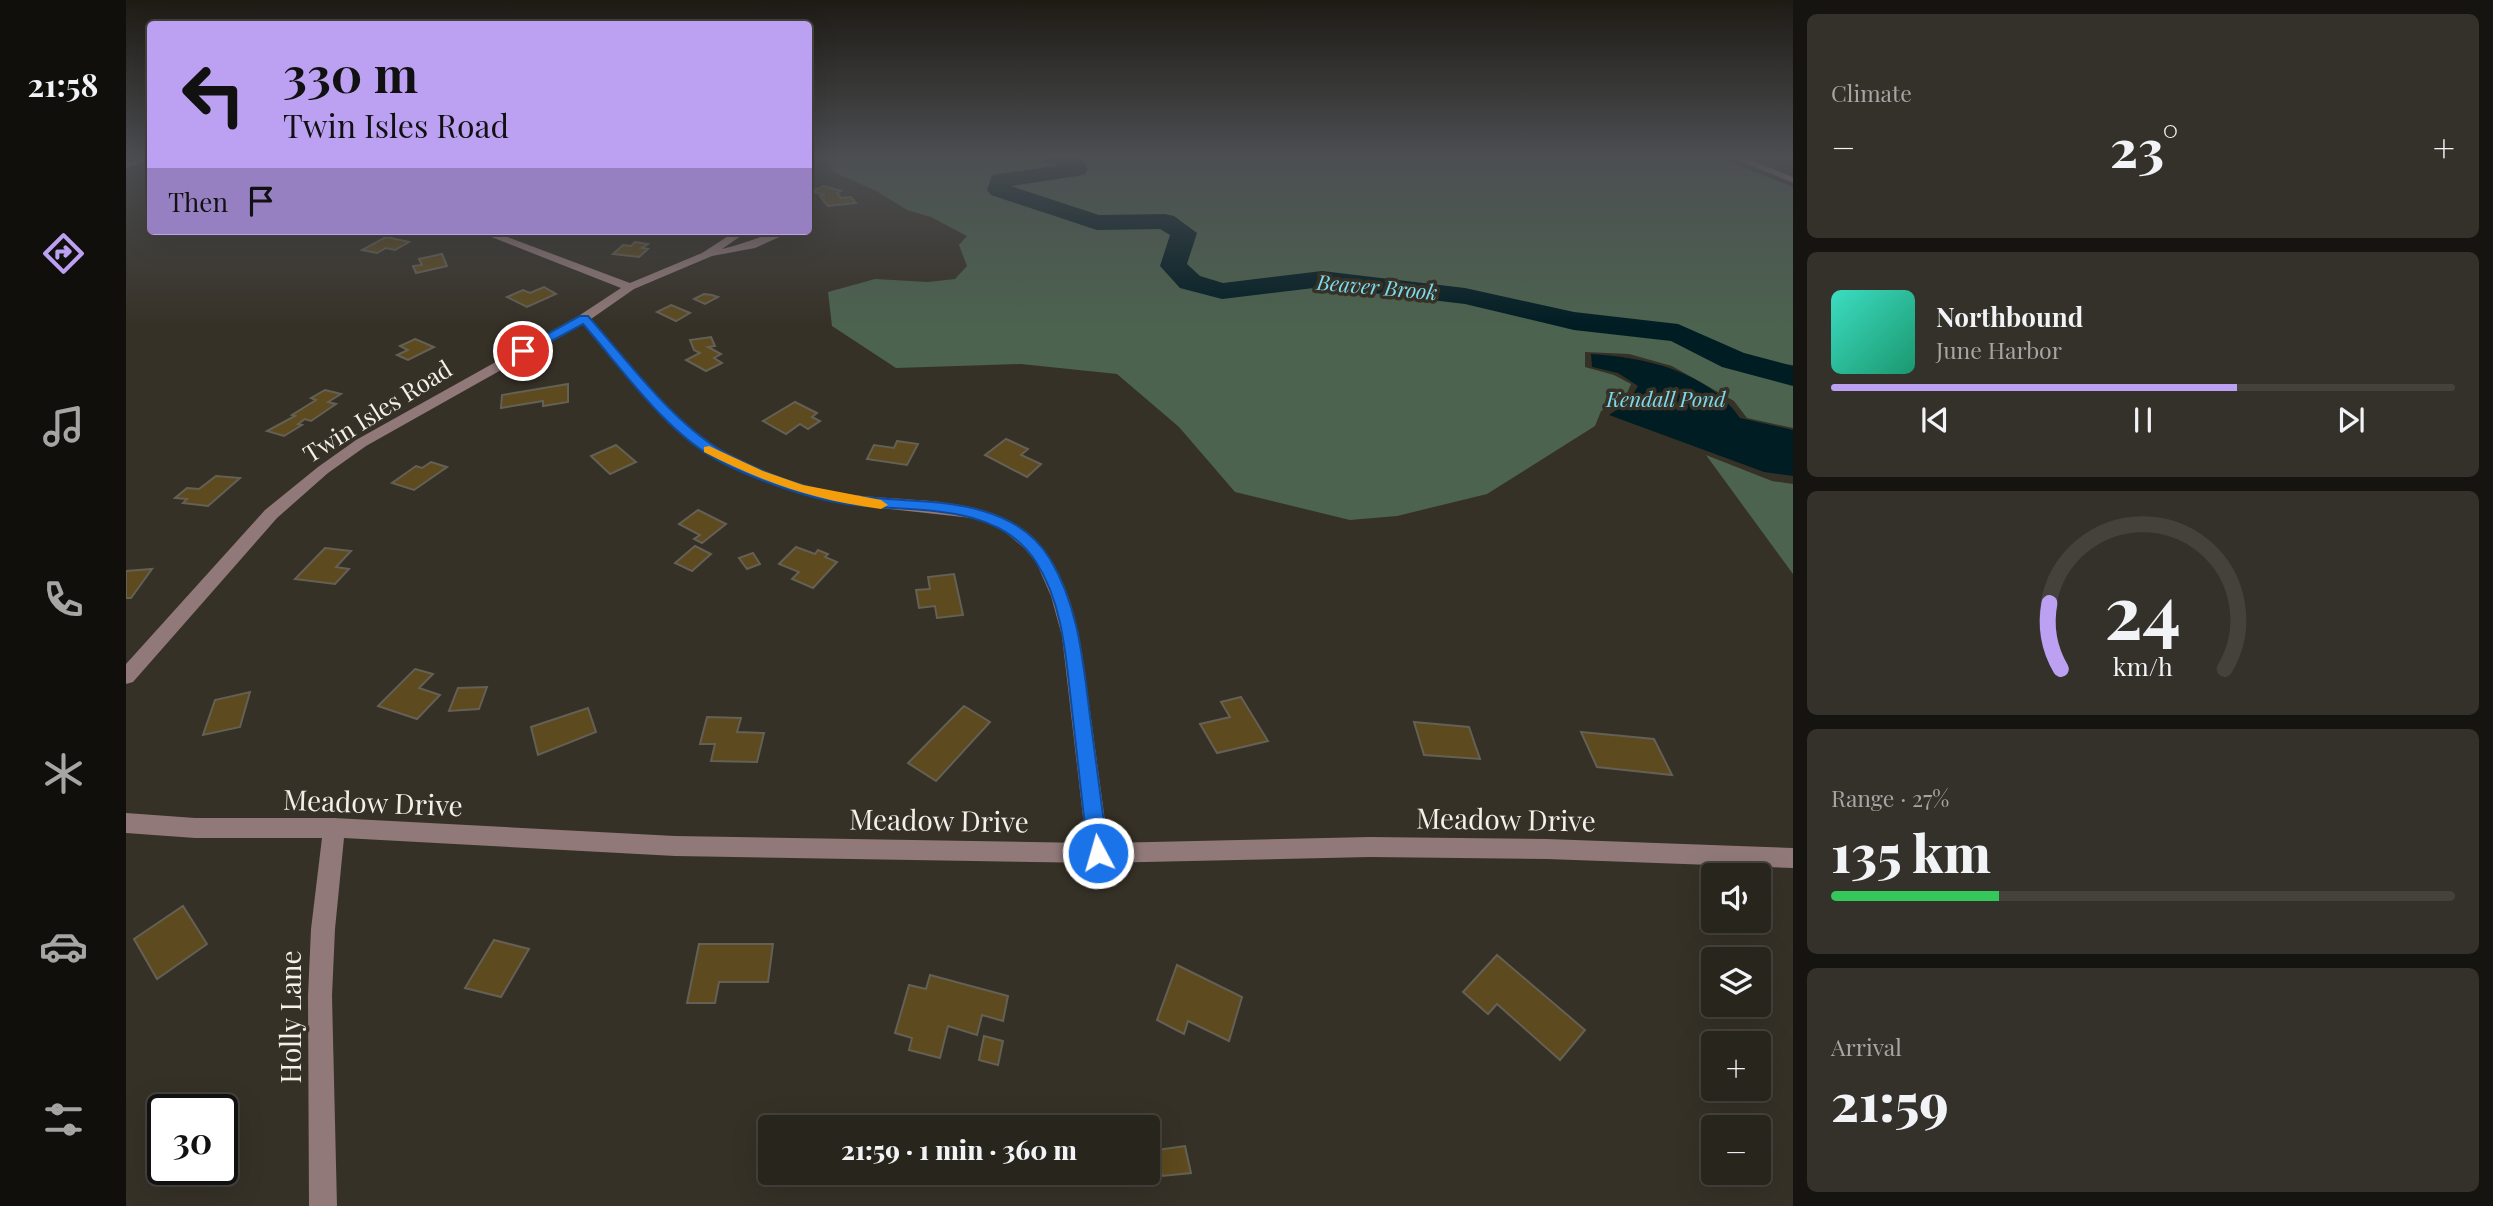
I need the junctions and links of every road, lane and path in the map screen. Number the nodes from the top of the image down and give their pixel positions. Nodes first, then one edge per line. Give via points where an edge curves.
1 (492, 235) edge
2 (737, 235) edge
3 (778, 235) edge
4 (706, 255) junction
5 (630, 287) junction
6 (584, 318) junction
7 (126, 677) edge
8 (126, 823) edge
9 (334, 828) junction
10 (1098, 853) junction
11 (1793, 858) edge
12 (323, 1206) edge

1 - 5 street
2 - 4 street, Twin Isles Road
3 - 4 street, Twin Isles Road
4 - 5 street, Twin Isles Road
5 - 6 street, Twin Isles Road
6 - 7 street, Twin Isles Road via 361,443 323,470 271,514
6 - 10 street via 673,420 724,458 779,481 844,499 973,513 1006,523 1030,544 1043,559 1060,596 1071,636
8 - 9 street, Meadow Drive
9 - 10 street, Meadow Drive via 675,846
9 - 12 street, Holly Lane via 320,996
10 - 11 street, Meadow Drive via 1370,847

